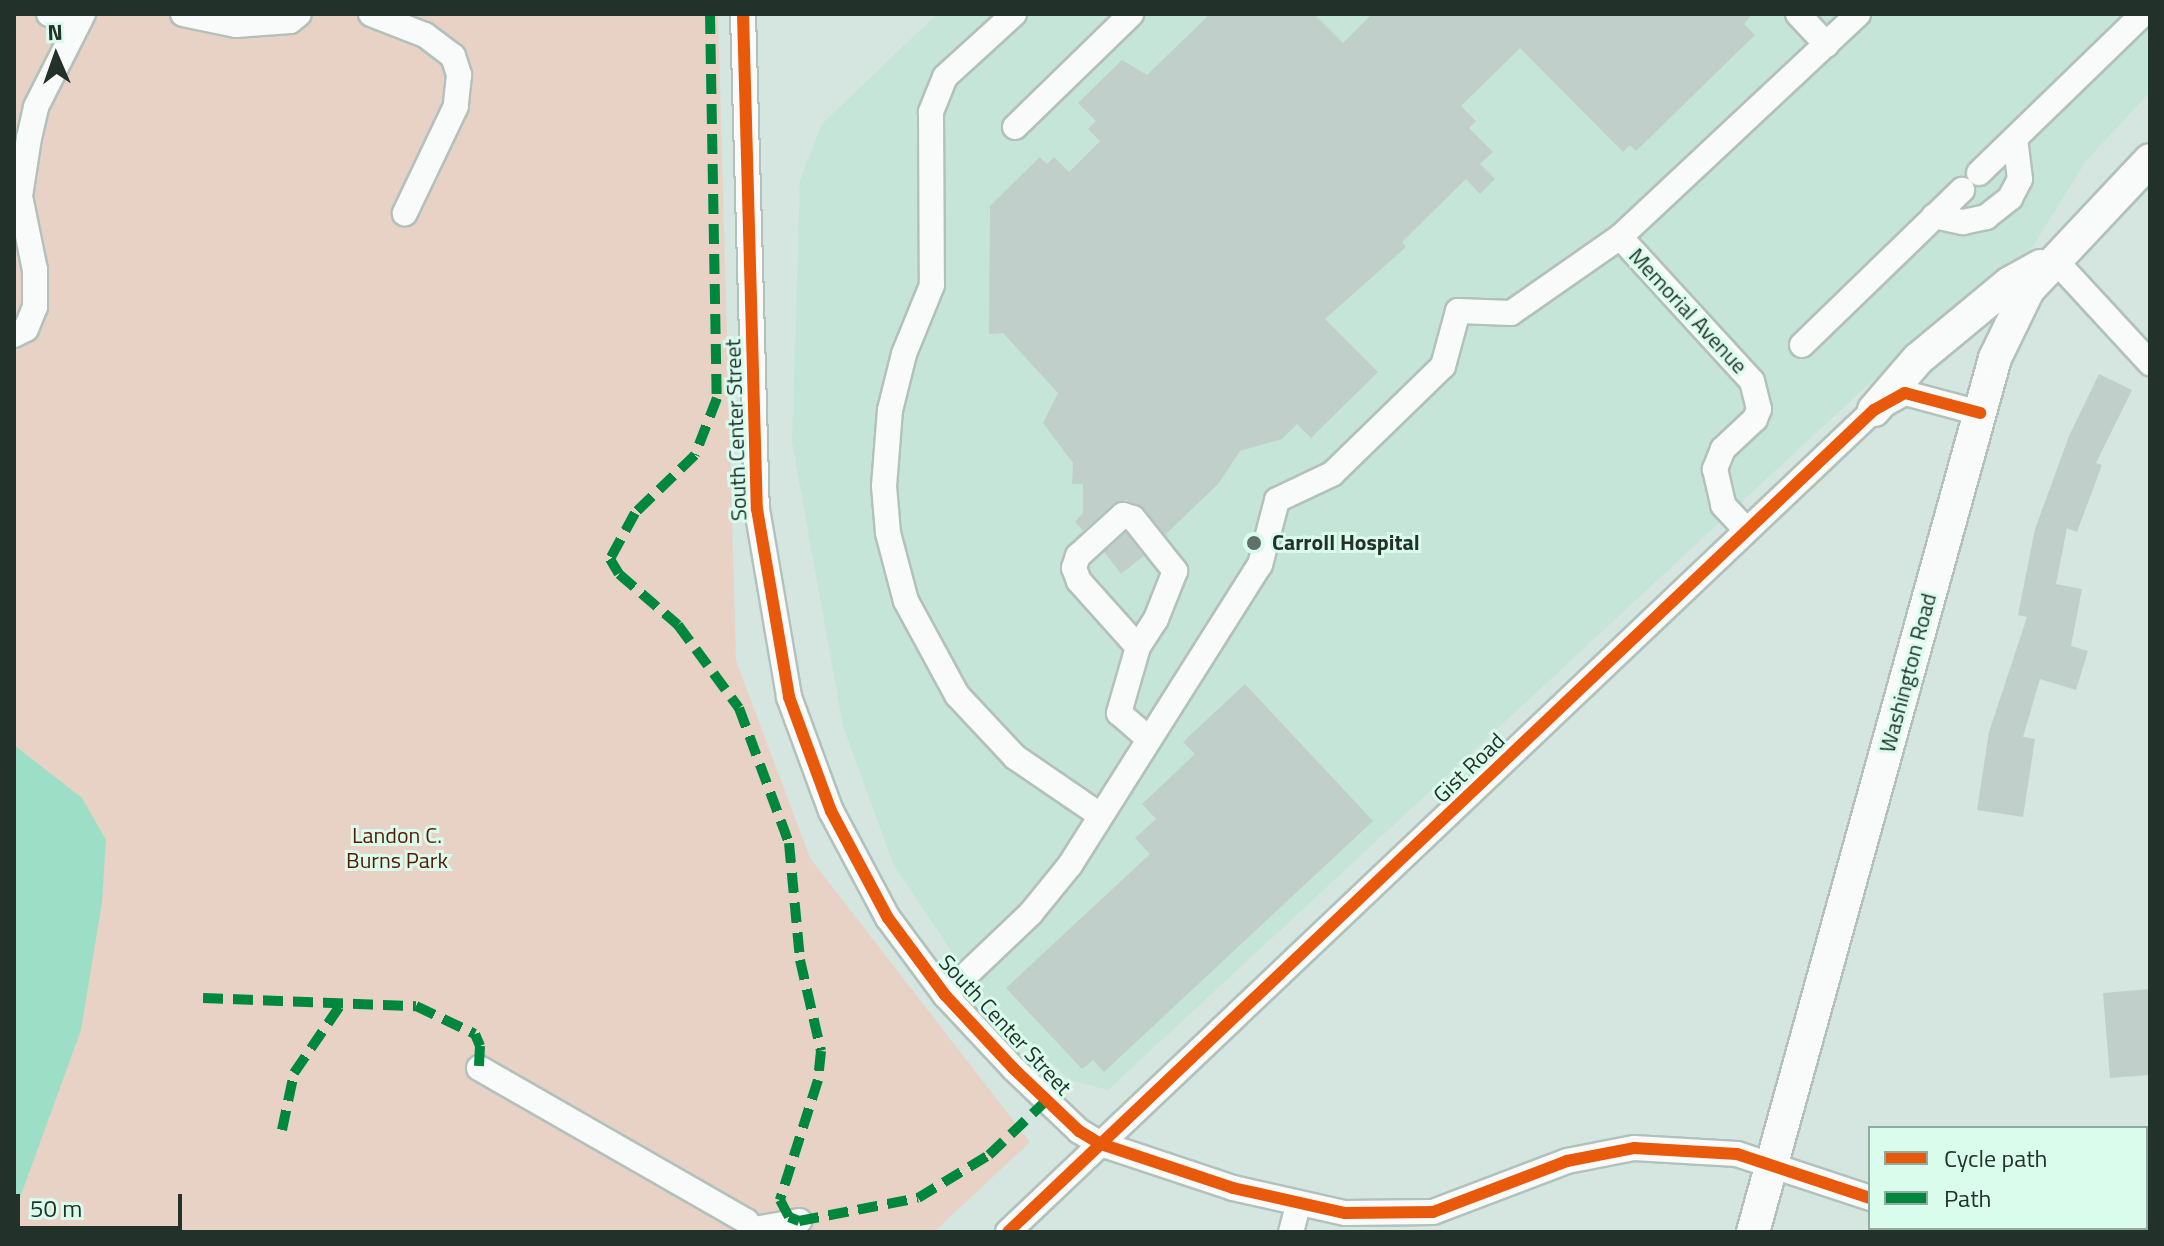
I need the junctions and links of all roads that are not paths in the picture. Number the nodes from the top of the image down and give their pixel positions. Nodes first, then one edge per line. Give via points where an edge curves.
1 (49, 14) edge
2 (183, 14) edge
3 (299, 14) edge
4 (371, 14) edge
5 (743, 14) edge
6 (1014, 14) edge
7 (1131, 14) edge
8 (1798, 14) edge
9 (1858, 14) edge
10 (2143, 14) edge
11 (80, 20) edge
12 (1827, 45) junction
13 (25, 112) edge
14 (1015, 127) dead end
15 (2015, 138) junction
16 (2150, 160) edge
17 (405, 213) dead end
18 (1934, 216) junction
19 (1620, 237) junction
20 (2054, 259) junction
21 (14, 335) edge
22 (1802, 345) dead end
23 (2150, 363) edge
24 (1874, 410) junction
25 (1980, 413) junction
26 (1745, 529) junction
27 (1138, 647) junction
28 (1147, 737) junction
29 (1100, 815) junction
30 (945, 995) junction
31 (479, 1068) dead end
32 (1101, 1144) junction
33 (1772, 1163) junction
34 (1868, 1197) edge
35 (1298, 1205) junction
36 (799, 1221) dead end
37 (755, 1231) edge
38 (1008, 1232) edge
39 (1291, 1232) edge
40 (1753, 1232) edge

1 - 11 street
2 - 3 street via 236,25 290,21
4 - 17 street via 425,35 453,56 459,75 456,106
5 - 30 street, South Center Street via 757,509 776,638 804,748 831,811 888,918
6 - 29 street via 945,77 931,112 932,285 904,354 890,410 884,486 888,533 906,601 957,695 1015,757
7 - 14 street
8 - 12 street
9 - 12 street
10 - 15 street
11 - 13 street
12 - 19 street
13 - 21 street via 20,196 35,270 35,307 26,329
15 - 18 street
15 - 18 street via 2020,179 2010,198 1986,217 1963,222
16 - 20 main road, Washington Road
18 - 22 street
19 - 26 street, Memorial Avenue via 1752,381 1759,409 1755,419 1723,449 1715,469 1723,505
19 - 28 street, Memorial Avenue via 1511,313 1458,311 1443,366 1332,474 1277,500 1260,565
20 - 23 street
20 - 24 main road via 2010,283 1918,359
20 - 25 main road, Washington Road via 2009,323
24 - 25 street, Gist Road via 1905,393
24 - 26 street, Gist Road
25 - 33 main road, Washington Road
26 - 32 street, Gist Road
27 - 27 street via 1175,571 1133,518 1123,515 1078,556 1074,568 1079,581
27 - 28 street via 1119,713
28 - 29 street
29 - 30 street via 1048,893
30 - 32 street, South Center Street via 1036,1090
31 - 37 street
32 - 35 street, South Center Street
32 - 38 street, Gist Road
33 - 34 street, South Center Street
33 - 35 street, South Center Street via 1701,1149 1634,1148 1567,1161 1433,1212 1382,1215
33 - 40 main road, Washington Road
35 - 39 street
36 - 37 street

